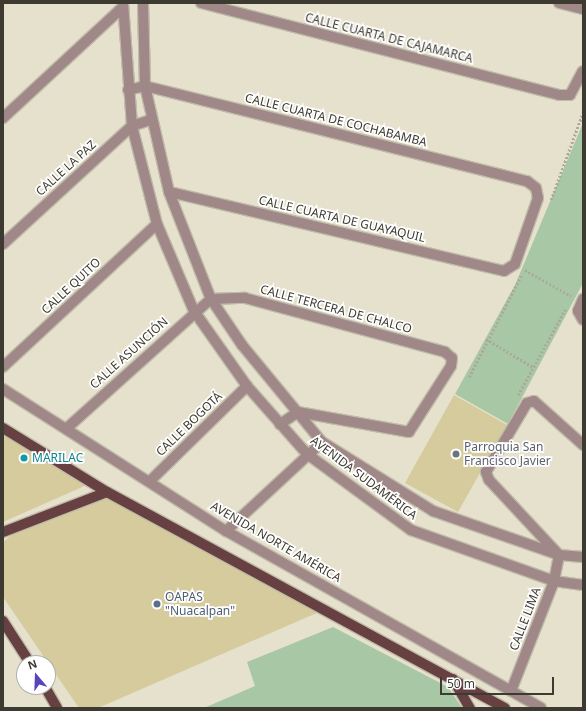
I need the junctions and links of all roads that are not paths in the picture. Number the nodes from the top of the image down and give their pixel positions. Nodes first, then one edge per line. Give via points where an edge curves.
1 (143, 3) edge
2 (201, 3) edge
3 (559, 3) edge
4 (123, 5) edge
5 (583, 9) edge
6 (583, 72) edge
7 (145, 86) junction
8 (128, 90) junction
9 (3, 118) edge
10 (151, 120) junction
11 (132, 126) junction
12 (169, 192) junction
13 (157, 224) junction
14 (3, 244) edge
15 (510, 269) joint
16 (578, 296) edge
17 (211, 299) junction
18 (194, 312) junction
19 (583, 320) edge
20 (3, 367) edge
21 (247, 386) junction
22 (3, 389) edge
23 (298, 412) junction
24 (280, 424) junction
25 (3, 428) edge
26 (67, 428) junction
27 (322, 442) junction
28 (583, 444) edge
29 (308, 454) junction
30 (150, 481) junction
31 (107, 492) junction
32 (226, 531) junction
33 (3, 532) edge
34 (559, 555) junction
35 (583, 557) edge
36 (554, 580) junction
37 (583, 585) edge
38 (3, 621) edge
39 (3, 635) edge
40 (19, 655) edge
41 (25, 655) edge
42 (452, 678) junction
43 (511, 691) junction
44 (50, 695) edge
45 (57, 708) edge
46 (470, 708) edge
47 (505, 708) edge
48 (541, 708) edge

1 - 7 street, AVENIDA SUDAMÉRICA
2 - 6 street, CALLE CUARTA DE CAJAMARCA via 570,95
3 - 5 street
4 - 8 street, AVENIDA SUDAMÉRICA
4 - 9 street
7 - 8 street, CALLE CUARTA DE COCHABAMBA
7 - 10 street, AVENIDA SUDAMÉRICA
7 - 15 street, CALLE CUARTA DE COCHABAMBA via 527,181 536,188 538,198
8 - 11 street, AVENIDA SUDAMÉRICA
10 - 11 street, CALLE LA PAZ
10 - 12 street, AVENIDA SUDAMÉRICA
11 - 13 street, AVENIDA SUDAMÉRICA
11 - 14 street, CALLE LA PAZ
12 - 15 street, CALLE CUARTA DE GUAYAQUIL
12 - 17 street, AVENIDA SUDAMÉRICA
13 - 18 street, AVENIDA SUDAMÉRICA
13 - 20 street, CALLE QUITO
16 - 19 street via 578,311
17 - 18 street, CALLE ASUNCIÓN
17 - 23 street, AVENIDA SUDAMÉRICA via 242,345
17 - 23 street, CALLE TERCERA DE CHALCO via 245,298 445,352 452,358 451,366 409,432
18 - 21 street, AVENIDA SUDAMÉRICA
18 - 26 street, CALLE ASUNCIÓN
21 - 24 street, AVENIDA SUDAMÉRICA
21 - 30 street, CALLE BOGOTÁ
22 - 26 street, AVENIDA NORTE AMÉRICA
23 - 24 street
23 - 27 street, AVENIDA SUDAMÉRICA
24 - 29 street, AVENIDA SUDAMÉRICA
25 - 31 main road
26 - 30 street, AVENIDA NORTE AMÉRICA
27 - 29 street
27 - 34 street, AVENIDA SUDAMÉRICA via 434,511
28 - 34 street via 534,401 527,403 486,472 489,480
29 - 32 street
29 - 36 street, AVENIDA SUDAMÉRICA via 411,530
30 - 32 street, AVENIDA NORTE AMÉRICA
31 - 33 main road
31 - 42 main road
32 - 43 street, AVENIDA NORTE AMÉRICA
34 - 35 street, AVENIDA SUDAMÉRICA
34 - 36 street, CALLE LIMA
36 - 37 street, AVENIDA SUDAMÉRICA
36 - 43 street, CALLE LIMA
38 - 41 main road
39 - 40 main road
42 - 46 main road
42 - 47 main road
43 - 48 street, AVENIDA NORTE AMÉRICA
44 - 45 main road

